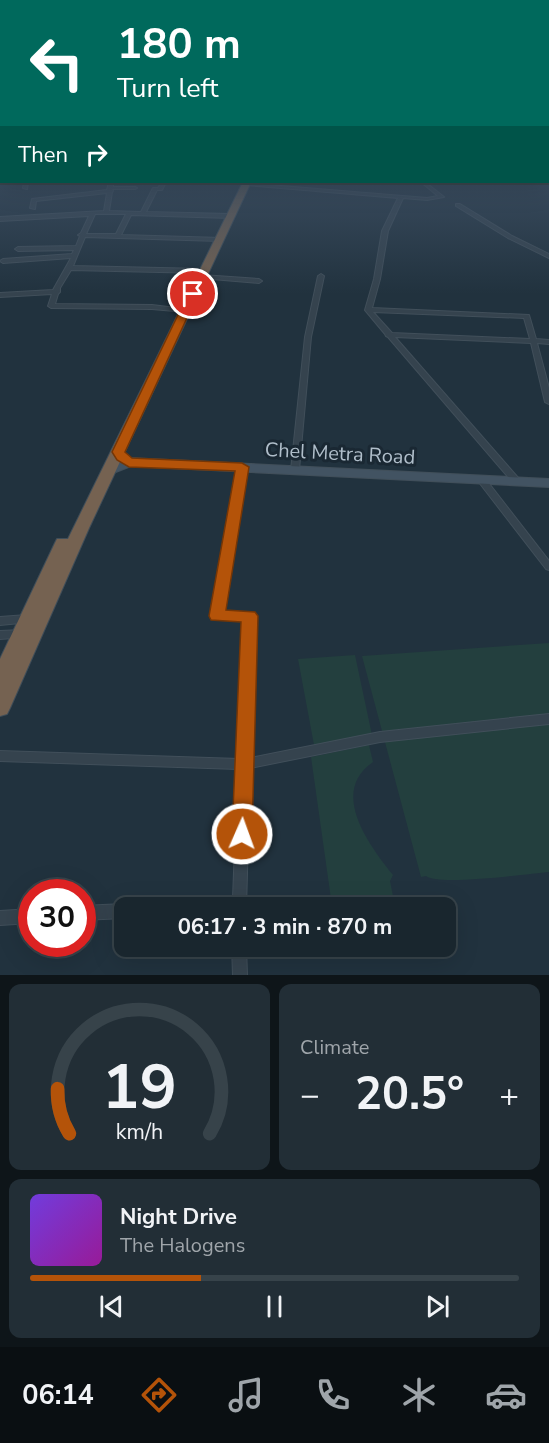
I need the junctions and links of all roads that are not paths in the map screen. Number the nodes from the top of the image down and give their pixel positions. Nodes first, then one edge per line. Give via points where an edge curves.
1 (34, 204) edge
2 (108, 204) edge
3 (148, 204) edge
4 (233, 204) edge
5 (398, 204) edge
6 (458, 205) dead end
7 (33, 208) dead end
8 (106, 212) junction
9 (129, 213) junction
10 (143, 213) junction
11 (92, 214) junction
12 (0, 219) edge
13 (222, 227) junction
14 (81, 235) junction
15 (118, 235) junction
16 (76, 248) junction
17 (18, 249) dead end
18 (73, 256) junction
19 (549, 256) edge
20 (3, 261) dead end
21 (69, 268) junction
22 (201, 273) junction
23 (321, 276) dead end
24 (259, 281) dead end
25 (57, 292) junction
26 (0, 295) edge
27 (368, 310) junction
28 (179, 311) junction
29 (388, 335) junction
30 (533, 341) junction
31 (549, 342) edge
32 (549, 402) edge
33 (118, 452) junction
34 (129, 462) junction
35 (242, 467) junction
36 (295, 470) junction
37 (108, 471) junction
38 (481, 479) junction
39 (517, 482) junction
40 (549, 483) edge
41 (549, 567) edge
42 (27, 619) junction
43 (0, 621) edge
44 (0, 635) edge
45 (26, 635) junction
46 (2, 692) edge
47 (549, 719) edge
48 (0, 756) edge
49 (244, 764) junction
50 (239, 897) edge
51 (114, 911) edge
52 (96, 912) edge
53 (18, 917) edge
54 (0, 918) edge
55 (239, 957) edge
56 (240, 975) edge

1 - 7 street
2 - 8 street
3 - 10 street
4 - 13 highway
5 - 27 street via 385,231
6 - 19 street
8 - 9 street
8 - 11 street
9 - 10 street
9 - 15 street
10 - 13 street
11 - 12 street
11 - 14 street
13 - 15 street
13 - 22 highway
14 - 15 street
14 - 16 street
16 - 17 street
16 - 18 street
18 - 20 street
18 - 21 street
21 - 22 street
21 - 25 street
22 - 24 street
22 - 28 highway
23 - 36 street via 308,337
25 - 26 street
25 - 28 street via 51,306
27 - 29 street
27 - 30 street via 528,316
28 - 33 highway
28 - 42 highway
29 - 30 street
29 - 39 street
30 - 31 street
30 - 32 street
33 - 34 street
33 - 37 highway
34 - 35 street, Chel Metra Road
34 - 37 street
35 - 36 street, Chel Metra Road
35 - 49 street via 217,616 250,616
36 - 38 street, Chel Metra Road
37 - 45 highway
38 - 39 street, Chel Metra Road
38 - 41 street
39 - 40 street, Chel Metra Road
42 - 43 street
42 - 45 highway
44 - 45 street
45 - 46 highway
47 - 49 street via 380,737
48 - 49 street
49 - 50 street
51 - 52 street
53 - 54 street
55 - 56 street

